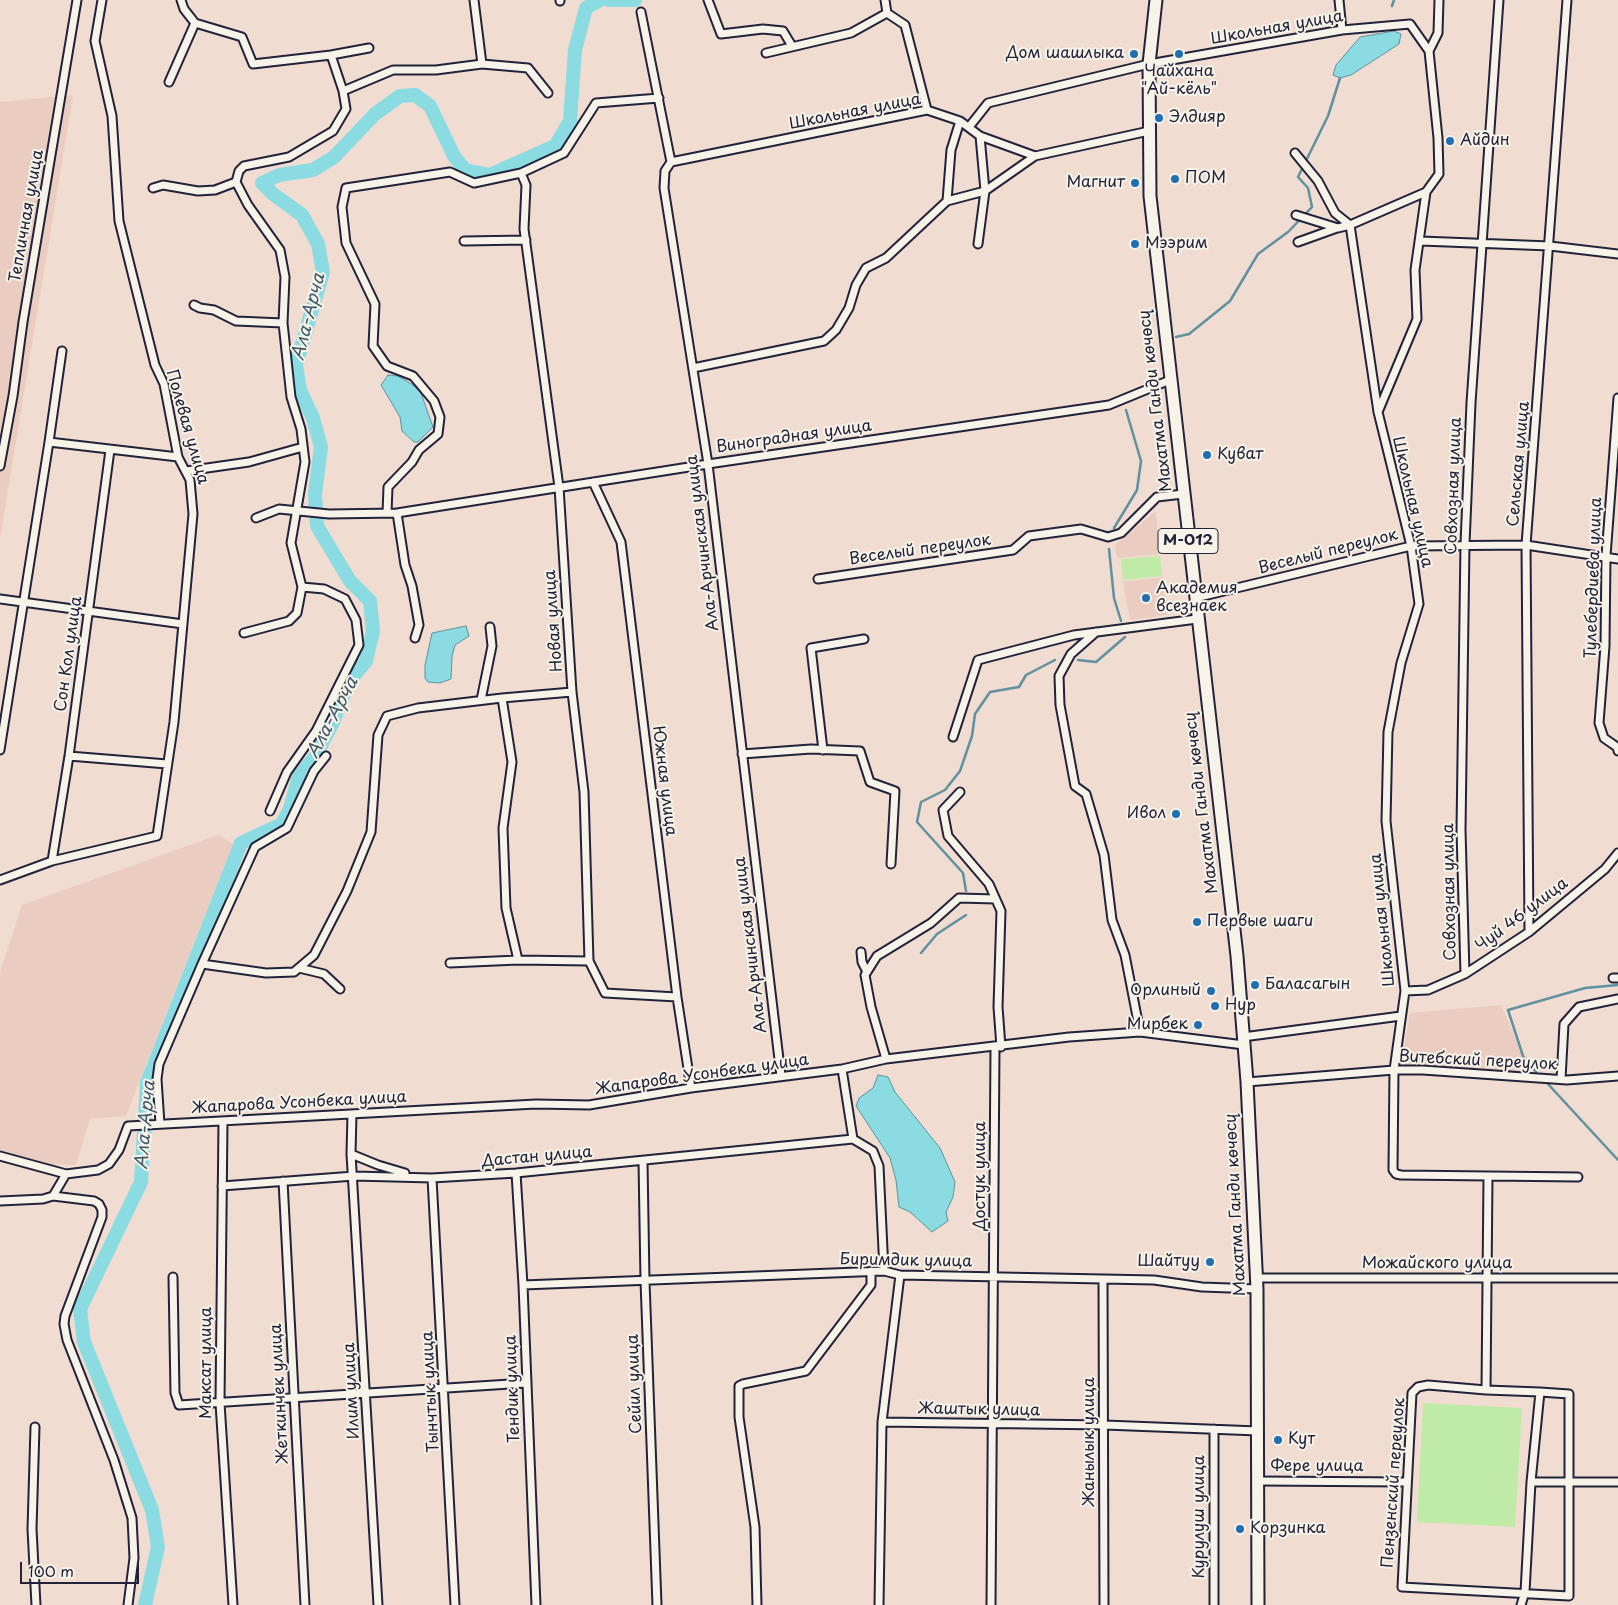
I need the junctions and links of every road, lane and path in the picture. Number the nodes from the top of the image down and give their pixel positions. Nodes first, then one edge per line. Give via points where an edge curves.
1 (77, 0) edge
2 (102, 0) edge
3 (181, 0) edge
4 (474, 0) edge
5 (708, 0) edge
6 (885, 0) edge
7 (1156, 0) edge
8 (1339, 0) edge
9 (1439, 0) edge
10 (1499, 0) edge
11 (1567, 0) edge
12 (641, 12) dead end
13 (887, 13) junction
14 (195, 23) junction
15 (1342, 30) junction
16 (792, 46) junction
17 (369, 48) dead end
18 (1429, 51) junction
19 (766, 53) dead end
20 (331, 55) junction
21 (482, 64) junction
22 (1149, 64) junction
23 (169, 82) dead end
24 (343, 91) junction
25 (548, 93) dead end
26 (659, 98) junction
27 (927, 110) junction
28 (960, 121) junction
29 (969, 127) junction
30 (1149, 131) junction
31 (980, 136) junction
32 (1295, 153) dead end
33 (1035, 156) junction
34 (671, 162) junction
35 (521, 173) junction
36 (236, 182) junction
37 (153, 188) dead end
38 (985, 191) junction
39 (1426, 192) junction
40 (947, 201) junction
41 (1296, 215) dead end
42 (1350, 225) junction
43 (1338, 228) junction
44 (526, 240) junction
45 (464, 241) dead end
46 (1421, 241) junction
47 (1298, 242) dead end
48 (978, 244) dead end
49 (1481, 244) junction
50 (1550, 246) junction
51 (1618, 254) edge
52 (194, 305) dead end
53 (283, 323) junction
54 (62, 350) dead end
55 (693, 368) junction
56 (1170, 380) junction
57 (1618, 398) edge
58 (1378, 412) junction
59 (50, 442) junction
60 (304, 446) junction
61 (110, 450) junction
62 (178, 457) junction
63 (708, 464) junction
64 (0, 466) edge
65 (186, 471) junction
66 (593, 482) junction
67 (559, 488) junction
68 (1183, 494) junction
69 (296, 512) junction
70 (387, 513) junction
71 (397, 513) junction
72 (256, 518) dead end
73 (1465, 544) junction
74 (1526, 545) junction
75 (1411, 546) junction
76 (1606, 556) junction
77 (1618, 559) edge
78 (818, 579) dead end
79 (302, 587) junction
80 (1195, 598) junction
81 (0, 599) edge
82 (23, 603) junction
83 (88, 612) junction
84 (1197, 619) junction
85 (183, 624) junction
86 (490, 627) dead end
87 (1096, 632) junction
88 (244, 634) dead end
89 (415, 638) dead end
90 (864, 639) dead end
91 (572, 692) junction
92 (502, 698) junction
93 (481, 700) junction
94 (953, 737) dead end
95 (1618, 747) edge
96 (0, 750) edge
97 (823, 750) junction
98 (742, 754) junction
99 (69, 756) junction
100 (326, 756) dead end
101 (168, 764) junction
102 (960, 792) dead end
103 (270, 811) dead end
104 (1618, 853) edge
105 (52, 861) junction
106 (891, 864) dead end
107 (0, 880) edge
108 (995, 899) junction
109 (1529, 932) junction
110 (861, 952) dead end
111 (518, 960) junction
112 (589, 960) junction
113 (450, 963) dead end
114 (202, 964) junction
115 (299, 968) junction
116 (867, 972) junction
117 (1465, 974) junction
118 (340, 989) dead end
119 (1405, 991) junction
120 (677, 997) junction
121 (1618, 999) edge
122 (1401, 1016) junction
123 (1140, 1032) junction
124 (1244, 1041) junction
125 (998, 1047) junction
126 (886, 1059) junction
127 (842, 1068) junction
128 (1394, 1070) junction
129 (781, 1076) junction
130 (1618, 1076) edge
131 (1561, 1079) junction
132 (1247, 1082) junction
133 (691, 1088) junction
134 (352, 1114) junction
135 (223, 1121) junction
136 (160, 1124) junction
137 (854, 1139) junction
138 (352, 1154) junction
139 (0, 1156) edge
140 (643, 1161) junction
141 (516, 1173) junction
142 (66, 1174) junction
143 (354, 1176) junction
144 (419, 1176) junction
145 (1488, 1176) junction
146 (1578, 1177) dead end
147 (432, 1178) junction
148 (282, 1182) junction
149 (222, 1186) junction
150 (53, 1196) junction
151 (0, 1201) edge
152 (871, 1271) junction
153 (884, 1271) junction
154 (900, 1275) junction
155 (173, 1277) dead end
156 (995, 1277) junction
157 (1103, 1278) junction
158 (1488, 1278) junction
159 (1618, 1278) edge
160 (645, 1281) junction
161 (1257, 1284) junction
162 (523, 1285) junction
163 (526, 1384) junction
164 (445, 1389) junction
165 (1486, 1390) junction
166 (1540, 1392) junction
167 (366, 1394) junction
168 (294, 1398) junction
169 (220, 1402) junction
170 (882, 1422) junction
171 (992, 1424) junction
172 (1104, 1425) junction
173 (35, 1427) dead end
174 (1214, 1429) junction
175 (1258, 1431) junction
176 (1258, 1481) junction
177 (1407, 1482) junction
178 (1531, 1482) junction
179 (1568, 1482) junction
180 (1618, 1482) edge
181 (1525, 1592) junction
182 (36, 1605) edge
183 (128, 1605) edge
184 (233, 1605) edge
185 (305, 1605) edge
186 (378, 1605) edge
187 (455, 1605) edge
188 (536, 1605) edge
189 (657, 1605) edge
190 (757, 1605) edge
191 (879, 1605) edge
192 (991, 1605) edge
193 (1104, 1605) edge
194 (1214, 1605) edge
195 (1258, 1605) edge
196 (1521, 1605) edge

1 - 64 street, Тепличная улица
2 - 62 street, Полевая улица via 95,41 112,116 119,221 155,365 164,384
3 - 14 street
4 - 21 street
5 - 16 street via 721,34 783,30
6 - 13 street
7 - 22 main road, Махатма Ганди көчөсү / М-012
8 - 15 street
9 - 18 street via 1438,33
10 - 49 street, Совхозная улица
11 - 50 street, Сельская улица
12 - 26 street, Ала-Арчинская улица
13 - 16 street via 851,33
13 - 27 street via 905,25
14 - 20 street via 242,37 253,64
14 - 23 street
15 - 18 street, Школьная улица via 1410,24
15 - 22 street, Школьная улица
16 - 19 street
17 - 20 street
18 - 39 street via 1439,174
20 - 24 street
21 - 24 street via 436,70 393,70
21 - 25 street via 528,68
22 - 29 street, Школьная улица via 988,103
22 - 30 main road, Махатма Ганди көчөсү / М-012
24 - 36 street via 346,109 333,131 289,157 244,166
26 - 34 street, Ала-Арчинская улица
26 - 35 street via 596,103 564,153
27 - 28 street, Школьная улица
27 - 34 street, Школьная улица
28 - 29 street, Школьная улица
28 - 40 street via 951,150
29 - 31 street, Школьная улица
30 - 33 street
30 - 56 main road, Махатма Ганди көчөсү / М-012 via 1151,205
31 - 33 street, Школьная улица
31 - 38 street
32 - 42 street via 1318,181 1335,214
33 - 38 street
34 - 55 street, Ала-Арчинская улица via 665,171 664,188
35 - 44 street, Новая улица via 526,185
35 - 70 street via 474,182 450,172 346,188 342,207 346,244 375,304 373,346 388,366 413,376 434,400 440,417 438,434 419,450 388,487
36 - 37 street via 216,190 163,185
36 - 53 street via 280,250 285,277
38 - 40 street
38 - 48 street
39 - 42 street
39 - 46 street
40 - 55 street via 886,258 866,268 856,285 849,308 836,330 824,341
41 - 43 street
42 - 43 street
42 - 58 street, Школьная улица
43 - 47 street
44 - 45 street
44 - 67 street, Новая улица
46 - 49 street
46 - 58 street via 1415,270 1417,320
49 - 50 street
49 - 73 street, Совхозная улица
50 - 51 street
50 - 74 street, Сельская улица
52 - 53 street via 236,321
53 - 60 street via 291,397
54 - 59 street
55 - 63 street, Ала-Арчинская улица
56 - 63 street, Виноградная улица via 1109,405
56 - 68 main road, Махатма Ганди көчөсү / М-012
57 - 76 street, Тулебердиева улица
58 - 75 street, Школьная улица
59 - 61 street
59 - 82 street
60 - 65 street via 249,462
60 - 69 street via 305,462
61 - 62 street
61 - 83 street, Сон Кол улица
62 - 65 street, Полевая улица
63 - 66 street, Виноградная улица
63 - 98 street, Ала-Арчинская улица
65 - 85 street, Полевая улица via 190,480 193,514
66 - 67 street, Виноградная улица
66 - 120 street, Южная улица via 621,542
67 - 71 street, Виноградная улица
67 - 91 street, Новая улица
68 - 78 street, Веселый переулок via 1157,497 1121,533 1108,538 1081,529 1028,536 1013,550
68 - 80 main road, Махатма Ганди көчөсү / М-012
69 - 70 street, Виноградная улица
69 - 72 street, Виноградная улица via 279,509
69 - 79 street via 291,543
70 - 71 street, Виноградная улица
71 - 89 street via 419,625
73 - 74 street, Веселый переулок
73 - 75 street, Веселый переулок
73 - 117 street, Совхозная улица via 1461,830
74 - 76 street, Веселый переулок
74 - 109 street, Сельская улица
75 - 80 street, Веселый переулок
75 - 119 street, Школьная улица via 1419,604 1401,663 1388,732 1386,821
76 - 77 street, Веселый переулок
76 - 95 street, Тулебердиева улица via 1605,646 1599,723 1604,738
79 - 88 street via 297,614 289,621
79 - 103 street via 324,589 345,599 356,620 359,645 316,731 288,772
80 - 84 main road, Махатма Ганди көчөсү / М-012
81 - 82 street
82 - 83 street
82 - 96 street
83 - 85 street
83 - 99 street, Сон Кол улица
84 - 87 street
84 - 124 main road, Махатма Ганди көчөсү / М-012
85 - 101 street, Полевая улица
86 - 93 street via 492,646
87 - 94 street via 1074,634 978,660
87 - 123 street via 1071,654 1059,676 1060,705 1075,786 1086,794 1104,856 1112,920 1125,955
90 - 97 street via 812,648
91 - 92 street
91 - 112 street, Новая улица via 584,792
92 - 93 street
92 - 111 street via 512,762 503,828 506,908
93 - 115 street via 418,708 388,716 378,735 371,832 347,891 314,955
97 - 98 street
97 - 106 street via 860,752 870,782 895,791
98 - 129 street, Ала-Арчинская улица
99 - 101 street
99 - 105 street, Сон Кол улица
100 - 114 street via 314,771 287,828 255,847
101 - 105 street, Полевая улица via 157,836
102 - 108 street, Достук улица via 943,810 948,836 989,884
104 - 109 street, Чуй 46 улица via 1605,869
105 - 107 street
108 - 116 street via 959,898 931,923 877,956
108 - 125 street, Достук улица via 1001,911
109 - 117 street, Чуй 46 улица
110 - 116 street
111 - 112 street
111 - 113 street
112 - 120 street, Новая улица via 605,993
114 - 115 street via 266,973 294,972
114 - 136 street via 158,1064
115 - 118 street via 324,974
116 - 126 street via 871,1007
117 - 119 street, Чуй 46 улица via 1428,990
119 - 122 street, Школьная улица
120 - 133 street, Южная улица
121 - 131 street via 1579,1007 1564,1024
122 - 124 street, Жапарова Усонбека улица
122 - 128 street, Школьная улица
123 - 124 street, Жапарова Усонбека улица
123 - 125 street, Жапарова Усонбека улица
124 - 132 main road, Махатма Ганди көчөсү / М-012
125 - 126 street, Жапарова Усонбека улица
125 - 156 street, Достук улица
126 - 127 street, Жапарова Усонбека улица
127 - 129 street, Жапарова Усонбека улица
127 - 137 street
128 - 131 street, Витебский переулок
128 - 132 street, Витебский переулок
128 - 145 street, Школьная улица via 1392,1164 1396,1174
129 - 133 street, Жапарова Усонбека улица
130 - 131 street, Витебский переулок
132 - 161 main road, Махатма Ганди көчөсү
133 - 134 street, Жапарова Усонбека улица via 589,1105 536,1104
134 - 135 street, Жапарова Усонбека улица
134 - 138 street, Илим улица
135 - 136 street, Жапарова Усонбека улица
135 - 149 street, Максат улица
136 - 142 street, Жапарова Усонбека улица via 128,1126 119,1150 109,1164 98,1170
137 - 140 street, Дастан улица
137 - 153 street via 873,1151 879,1166
138 - 143 street, Илим улица
138 - 144 street via 392,1170
139 - 142 street
140 - 141 street, Дастан улица
140 - 160 street, Сейил улица
141 - 147 street, Дастан улица
141 - 162 street, Тендик улица
142 - 150 street
143 - 144 street, Дастан улица
143 - 148 street, Дастан улица
143 - 167 street, Илим улица
144 - 147 street, Дастан улица
145 - 146 street
145 - 158 street
147 - 164 street, Тынчтык улица
148 - 149 street, Дастан улица
148 - 168 street, Жеткинчек улица
149 - 169 street, Максат улица
150 - 151 street
150 - 183 street via 94,1201 102,1210 64,1324 66,1340 114,1460 132,1518 134,1558
152 - 153 street, Биримдик улица
152 - 160 street, Биримдик улица
152 - 190 street via 871,1285 806,1371 739,1386 739,1417 755,1527
153 - 154 street, Биримдик улица
154 - 156 street, Биримдик улица
154 - 170 street
155 - 169 street via 175,1394 179,1405
156 - 157 street, Биримдик улица
156 - 171 street, Достук улица
157 - 161 street, Биримдик улица via 1154,1280 1202,1287
157 - 172 street, Жанылык улица
158 - 159 street, Можайского улица
158 - 161 street, Можайского улица
158 - 165 street
160 - 162 street, Биримдик улица
160 - 189 street, Сейил улица
161 - 175 main road, Махатма Ганди көчөсү
162 - 163 street, Тендик улица
163 - 164 street
163 - 188 street, Тендик улица
164 - 167 street
164 - 187 street, Тынчтык улица
165 - 166 street, Пензенский переулок
165 - 177 street, Пензенский переулок via 1428,1385 1418,1387 1412,1393
166 - 178 street
166 - 179 street, Пензенский переулок via 1569,1394
167 - 168 street
167 - 186 street, Илим улица
168 - 169 street
168 - 185 street, Жеткинчек улица
169 - 184 street, Максат улица
170 - 171 street, Жаштык улица
170 - 191 street
171 - 172 street, Жаштык улица
171 - 192 street, Достук улица
172 - 174 street, Жаштык улица
172 - 193 street, Жанылык улица
173 - 182 street via 32,1530
174 - 175 street, Жаштык улица
174 - 194 street, Курулуш улица
175 - 176 main road, Махатма Ганди көчөсү
176 - 177 street, Фере улица
176 - 195 main road, Махатма Ганди көчөсү
177 - 181 street, Пензенский переулок via 1402,1587
178 - 179 street
178 - 181 street
179 - 180 street
179 - 181 street via 1570,1596
181 - 196 street

